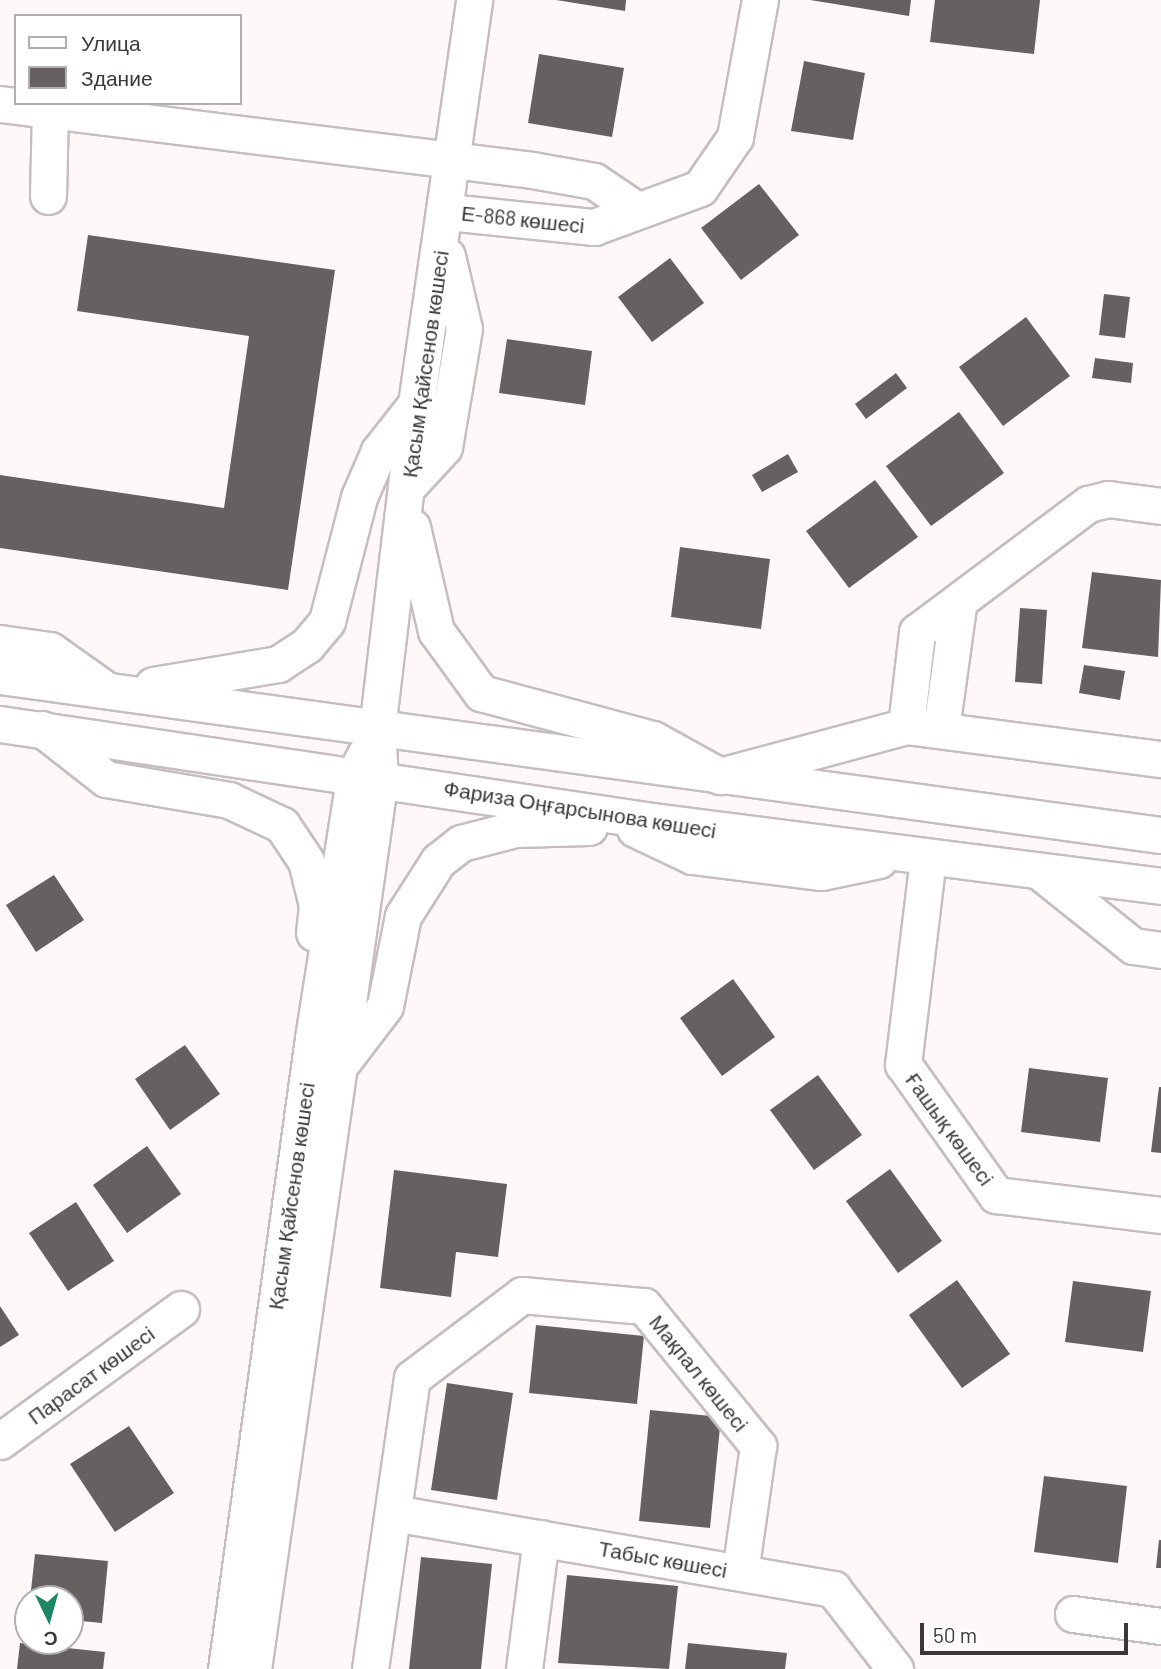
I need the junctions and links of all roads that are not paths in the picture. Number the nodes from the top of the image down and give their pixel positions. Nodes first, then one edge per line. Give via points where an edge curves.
1 (474, 0) edge
2 (760, 0) edge
3 (0, 104) edge
4 (50, 110) junction
5 (454, 163) junction
6 (48, 196) dead end
7 (637, 210) junction
8 (445, 226) junction
9 (416, 404) junction
10 (406, 492) junction
11 (1161, 506) edge
12 (958, 607) junction
13 (0, 643) edge
14 (0, 676) edge
15 (107, 691) junction
16 (0, 724) edge
17 (906, 726) junction
18 (42, 729) junction
19 (377, 729) junction
20 (940, 729) junction
21 (1161, 759) edge
22 (367, 776) junction
23 (720, 776) junction
24 (627, 820) junction
25 (1161, 835) edge
26 (917, 856) junction
27 (1039, 871) junction
28 (1161, 886) edge
29 (1161, 950) edge
30 (313, 1038) junction
31 (341, 1064) junction
32 (1161, 1215) edge
33 (181, 1309) dead end
34 (0, 1441) edge
35 (393, 1513) junction
36 (541, 1538) junction
37 (740, 1572) junction
38 (1073, 1614) dead end
39 (1161, 1626) edge
40 (226, 1669) edge
41 (253, 1669) edge
42 (370, 1669) edge
43 (524, 1669) edge
44 (895, 1669) edge

1 - 5 street, Қасым Қайсенов көшесі
2 - 7 street, Е-868 көшесі via 735,137 720,167 675,202
3 - 4 street, Е-868 көшесі
4 - 5 street, Е-868 көшесі
4 - 6 street
5 - 7 street, Е-868 көшесі via 594,181
5 - 8 street, Қасым Қайсенов көшесі
7 - 8 street, Е-868 көшесі via 594,227
8 - 9 street, Қасым Қайсенов көшесі
8 - 10 street via 464,329 444,447
9 - 10 street, Қасым Қайсенов көшесі
9 - 15 street via 379,451 359,497 327,621 307,645 278,664
10 - 19 street, Қасым Қайсенов көшесі
10 - 23 street via 436,631 481,693 653,739
11 - 12 street via 1108,499 1088,504
12 - 17 street via 917,632
12 - 20 street
13 - 15 street via 50,650
14 - 15 street
15 - 19 street
16 - 18 street, Фариза Оңғарсынова көшесі
17 - 20 street
17 - 23 street
18 - 22 street, Фариза Оңғарсынова көшесі
18 - 30 street via 106,779 229,800 282,825 306,862 317,905 305,1003
19 - 22 street, Қасым Қайсенов көшесі
19 - 23 street
20 - 21 street
22 - 24 street, Фариза Оңғарсынова көшесі
22 - 30 street, Қасым Қайсенов көшесі
22 - 31 street, Қасым Қайсенов көшесі
23 - 25 street
24 - 26 street, Фариза Оңғарсынова көшесі
24 - 31 street via 515,829 461,843 438,861 403,916 385,1006
26 - 27 street, Фариза Оңғарсынова көшесі
26 - 32 street, Ғашық көшесі via 903,1064 996,1195
27 - 28 street, Фариза Оңғарсынова көшесі
27 - 29 street via 1133,946
30 - 40 street, Қасым Қайсенов көшесі
31 - 41 street, Қасым Қайсенов көшесі
33 - 34 street, Парасат көшесі
35 - 36 street, Табыс көшесі
35 - 37 street, Мақпал көшесі via 412,1378 522,1295 644,1306 758,1446
35 - 42 street, Мақпал көшесі
36 - 37 street, Табыс көшесі
36 - 43 street
37 - 44 street, Табыс көшесі via 833,1589
38 - 39 street

